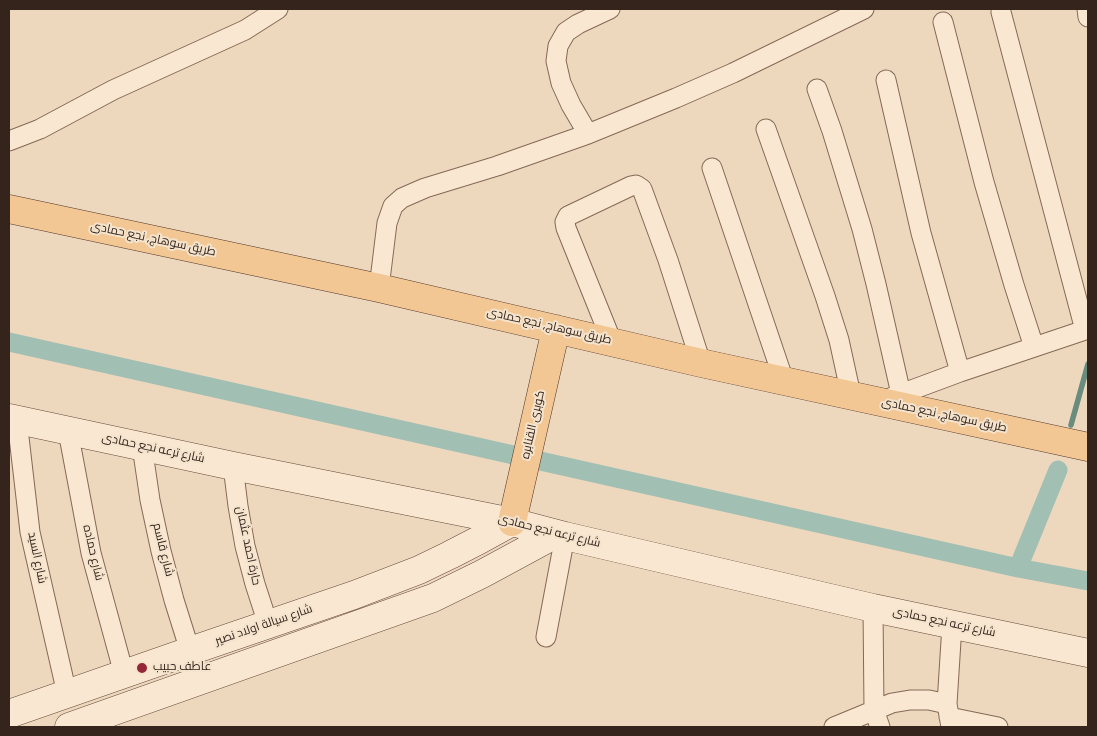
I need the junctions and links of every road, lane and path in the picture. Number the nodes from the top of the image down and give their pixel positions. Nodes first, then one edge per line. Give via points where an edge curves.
1 (278, 9) edge
2 (610, 9) edge
3 (864, 9) edge
4 (1086, 9) edge
5 (1000, 12) dead end
6 (1088, 17) edge
7 (944, 22) dead end
8 (886, 80) dead end
9 (817, 89) dead end
10 (766, 129) dead end
11 (588, 134) junction
12 (9, 141) edge
13 (712, 168) dead end
14 (9, 209) edge
15 (379, 288) junction
16 (556, 329) junction
17 (1086, 329) edge
18 (612, 342) junction
19 (1034, 347) junction
20 (701, 363) junction
21 (960, 372) junction
22 (784, 381) junction
23 (851, 396) junction
24 (890, 398) junction
25 (13, 419) edge
26 (68, 431) junction
27 (142, 446) junction
28 (1088, 447) edge
29 (233, 466) junction
30 (512, 522) junction
31 (560, 535) junction
32 (873, 608) junction
33 (268, 624) junction
34 (952, 625) junction
35 (546, 637) dead end
36 (190, 651) junction
37 (1088, 653) edge
38 (124, 674) junction
39 (67, 694) junction
40 (9, 714) edge
41 (949, 716) edge
42 (877, 719) edge
43 (97, 723) edge
44 (69, 727) edge
45 (834, 727) edge
46 (998, 727) edge

1 - 12 street via 246,30
2 - 11 street via 566,32 558,46 556,61 561,83
3 - 11 street via 733,73
4 - 6 street
5 - 17 street
7 - 19 street via 984,182
8 - 21 street via 921,233
9 - 24 street via 862,229 876,284
10 - 23 street via 839,340
11 - 15 street via 402,198 392,206 387,223
13 - 22 street
14 - 15 main road, طريق سوهاج, نجع حمادى
15 - 16 main road, طريق سوهاج, نجع حمادى
16 - 18 main road, طريق سوهاج, نجع حمادى
16 - 30 main road, كوبرى القنابره
17 - 19 street
18 - 20 main road, طريق سوهاج, نجع حمادى
18 - 20 street via 565,222 568,216 636,185 642,189 652,216
19 - 21 street
20 - 22 main road, طريق سوهاج, نجع حمادى
21 - 24 street
22 - 23 main road, طريق سوهاج, نجع حمادى
23 - 24 main road, طريق سوهاج, نجع حمادى
24 - 28 main road, طريق سوهاج, نجع حمادى
25 - 26 street, شارع ترعه نجع حمادى
25 - 39 street, شارع السيد via 30,532
26 - 27 street, شارع ترعه نجع حمادى
26 - 38 street, شارع حماده via 91,554
27 - 29 street, شارع ترعه نجع حمادى
27 - 36 street, شارع قاسم via 161,551
29 - 30 street, شارع ترعه نجع حمادى
29 - 33 street, حارة احمد عثمان via 246,546
30 - 31 street, شارع ترعه نجع حمادى
30 - 33 street, شارع سيالة اولاد نصير via 419,570
31 - 32 street, شارع ترعه نجع حمادى
31 - 35 street
31 - 43 street via 434,598
32 - 34 street, شارع ترعه نجع حمادى
32 - 42 street
33 - 36 street, شارع سيالة اولاد نصير
34 - 37 street, شارع ترعه نجع حمادى
34 - 41 street
36 - 38 street, شارع سيالة اولاد نصير
38 - 39 street, شارع سيالة اولاد نصير
39 - 40 street, شارع سيالة اولاد نصير
41 - 42 street via 929,700 910,700 892,704
41 - 46 street
42 - 45 street
43 - 44 street

